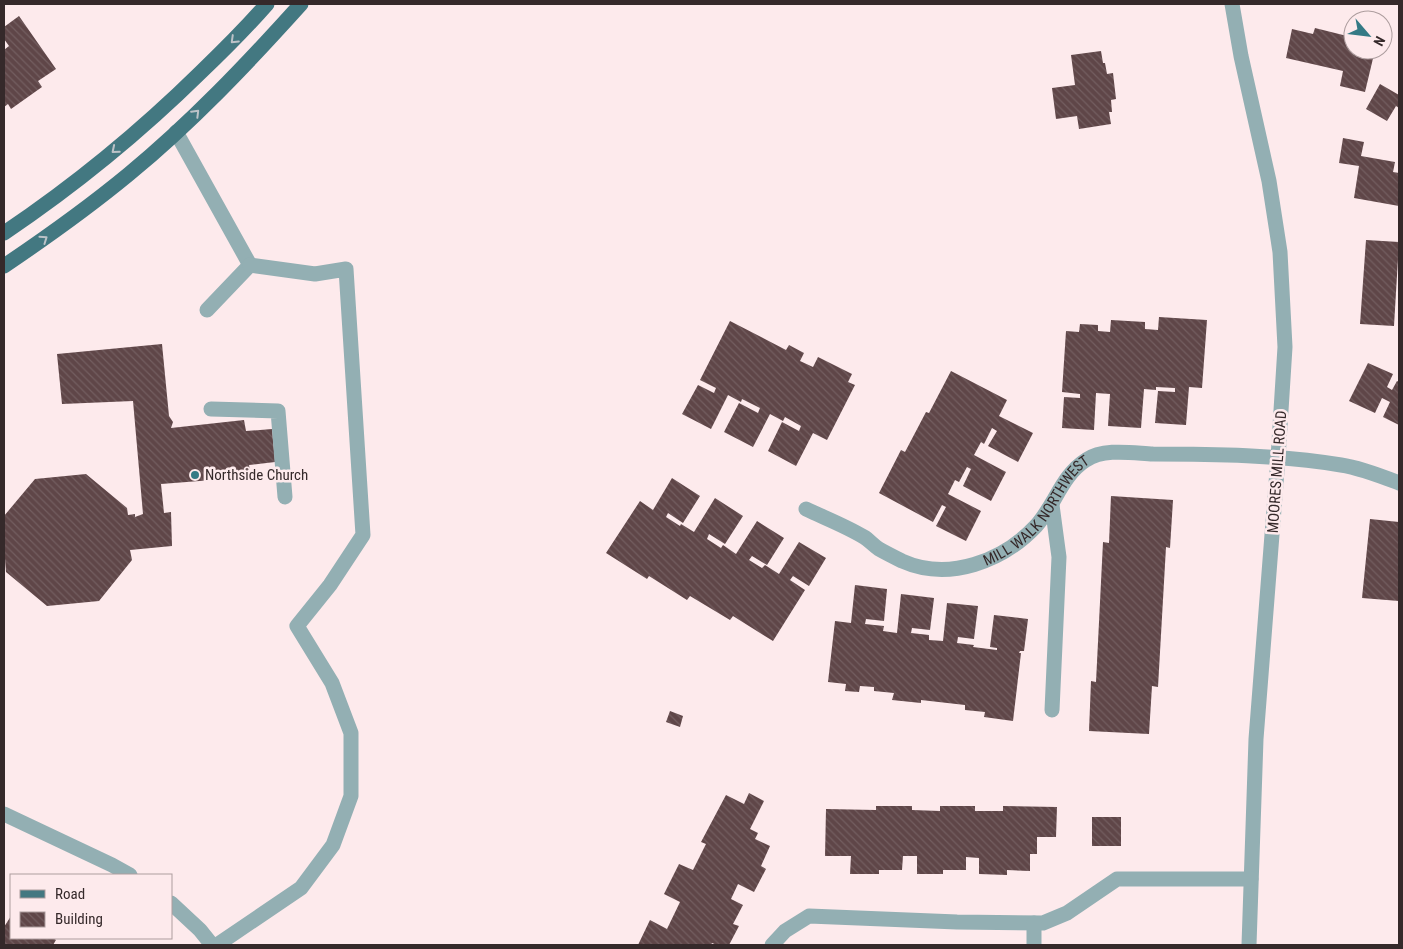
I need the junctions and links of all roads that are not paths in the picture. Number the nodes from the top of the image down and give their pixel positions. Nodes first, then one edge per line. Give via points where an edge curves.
1 (267, 4) edge
2 (301, 4) edge
3 (1232, 4) edge
4 (176, 132) junction
5 (4, 234) edge
6 (250, 265) junction
7 (4, 266) edge
8 (207, 310) dead end
9 (211, 410) dead end
10 (1278, 458) junction
11 (1399, 483) edge
12 (285, 497) dead end
13 (1052, 505) junction
14 (806, 508) dead end
15 (1052, 710) dead end
16 (4, 814) edge
17 (128, 874) edge
18 (1251, 879) junction
19 (172, 904) edge
20 (1034, 923) junction
21 (212, 945) edge
22 (218, 945) edge
23 (772, 945) edge
24 (1034, 945) edge
25 (1249, 945) edge

1 -> 5 main road via 180,93 114,152
4 -> 2 main road
3 - 10 street, MOORES MILL ROAD via 1269,181 1280,252 1285,347
4 - 6 street
7 -> 4 main road via 129,174
6 - 8 street
6 - 22 street via 315,274 346,269 364,535 330,586 297,626 332,683 351,733 351,796 333,846 301,888
9 - 12 street via 278,411
10 - 11 street, MILL WALK NORTHWEST via 1343,465
10 - 13 street, MILL WALK NORTHWEST via 1104,453 1087,459 1073,470
10 - 18 street, MOORES MILL ROAD via 1256,739
13 - 14 street, MILL WALK NORTHWEST via 1036,526 1012,547 984,562 960,568 930,568 904,562 864,537
13 - 15 street via 1059,557
16 - 17 street
18 - 20 street via 1117,879 1067,913 1043,923
18 - 25 street, MOORES MILL ROAD
19 - 21 street
20 - 23 street via 809,916 785,931
20 - 24 street

